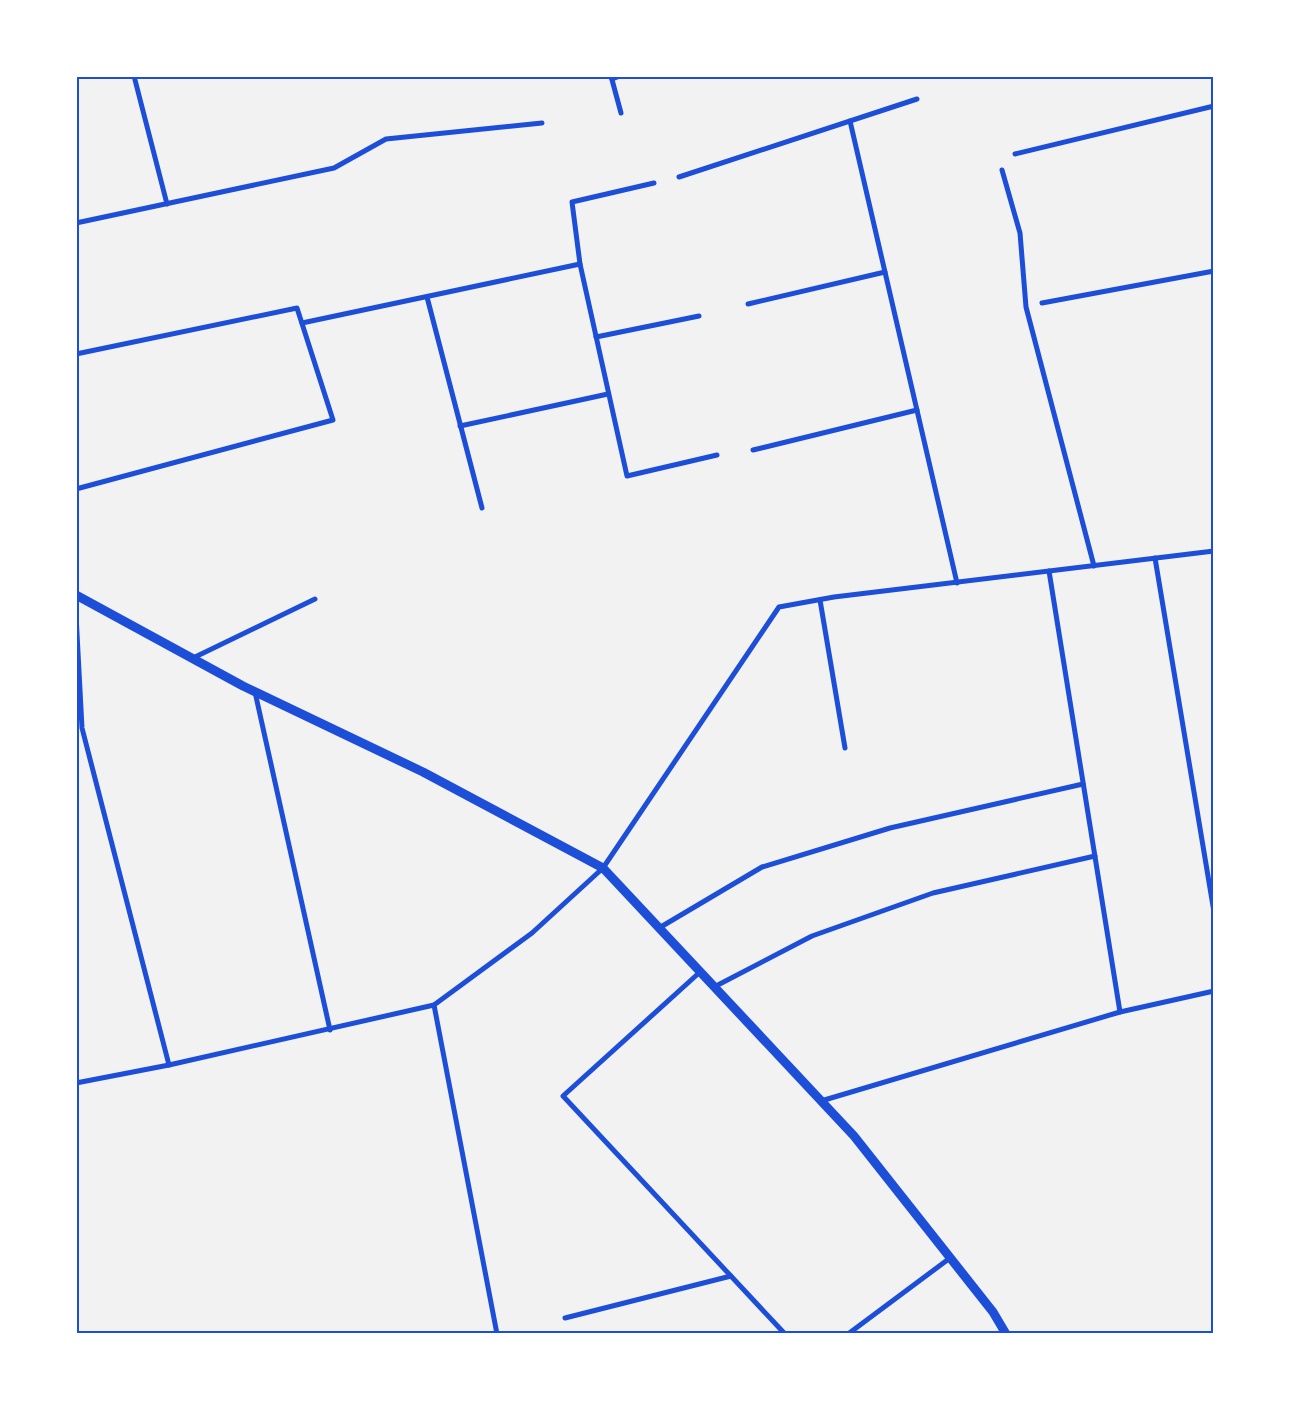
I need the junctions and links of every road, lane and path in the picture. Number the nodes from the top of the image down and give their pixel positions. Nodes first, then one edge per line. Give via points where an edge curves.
1 (134, 76) edge
2 (620, 76) edge
3 (611, 78) edge
4 (917, 99) dead end
5 (1214, 106) edge
6 (621, 112) dead end
7 (850, 121) junction
8 (542, 124) dead end
9 (1015, 154) dead end
10 (1002, 170) dead end
11 (679, 177) dead end
12 (654, 183) dead end
13 (167, 204) junction
14 (76, 223) edge
15 (580, 264) junction
16 (1214, 271) edge
17 (885, 272) junction
18 (427, 297) junction
19 (1042, 303) dead end
20 (748, 304) dead end
21 (699, 316) dead end
22 (302, 323) junction
23 (596, 337) junction
24 (76, 354) edge
25 (608, 394) junction
26 (917, 410) junction
27 (460, 426) junction
28 (753, 450) dead end
29 (717, 455) dead end
30 (76, 489) edge
31 (482, 508) dead end
32 (1214, 551) edge
33 (1155, 558) junction
34 (1094, 566) junction
35 (1049, 571) junction
36 (957, 582) junction
37 (76, 595) edge
38 (315, 599) dead end
39 (820, 600) junction
40 (76, 615) edge
41 (192, 658) junction
42 (255, 692) junction
43 (79, 728) edge
44 (845, 748) dead end
45 (1083, 784) junction
46 (1095, 856) junction
47 (603, 868) junction
48 (1214, 912) edge
49 (659, 928) junction
50 (700, 972) junction
51 (714, 987) junction
52 (1214, 991) edge
53 (434, 1005) junction
54 (1120, 1012) junction
55 (330, 1030) junction
56 (169, 1065) junction
57 (76, 1083) edge
58 (820, 1101) junction
59 (950, 1258) junction
60 (731, 1276) junction
61 (565, 1318) dead end
62 (497, 1334) edge
63 (785, 1334) edge
64 (848, 1334) edge
65 (1006, 1334) edge

1 - 13 street
2 - 3 street
3 - 6 street
4 - 7 street
5 - 9 street
7 - 11 street
7 - 17 street
8 - 13 street via 386,139 334,168
10 - 34 street via 1020,233 1026,307
12 - 15 street via 572,202
13 - 14 street
15 - 18 street
15 - 23 street
16 - 19 street
17 - 20 street
17 - 26 street
18 - 22 street
18 - 27 street
21 - 23 street
22 - 24 street via 297,308
22 - 30 street via 333,420
23 - 25 street
25 - 27 street
25 - 29 street via 626,476
26 - 28 street
26 - 36 street
27 - 31 street
32 - 33 street
33 - 34 street
33 - 48 street
34 - 35 street
35 - 36 street
35 - 45 street
36 - 39 street
37 - 41 street
38 - 41 street
39 - 44 street
39 - 47 street via 779,607
40 - 43 street
41 - 42 street
42 - 47 street via 423,772
42 - 55 street
43 - 56 street
45 - 46 street
45 - 49 street via 890,828 762,867
46 - 51 street via 933,893 812,936
46 - 54 street
47 - 49 street
47 - 53 street via 532,933
49 - 50 street
50 - 51 street
50 - 60 street via 563,1096
51 - 58 street
52 - 54 street
53 - 55 street
53 - 62 street
54 - 58 street
55 - 56 street
56 - 57 street
58 - 59 street via 854,1136
59 - 64 street
59 - 65 street
60 - 61 street
60 - 63 street

